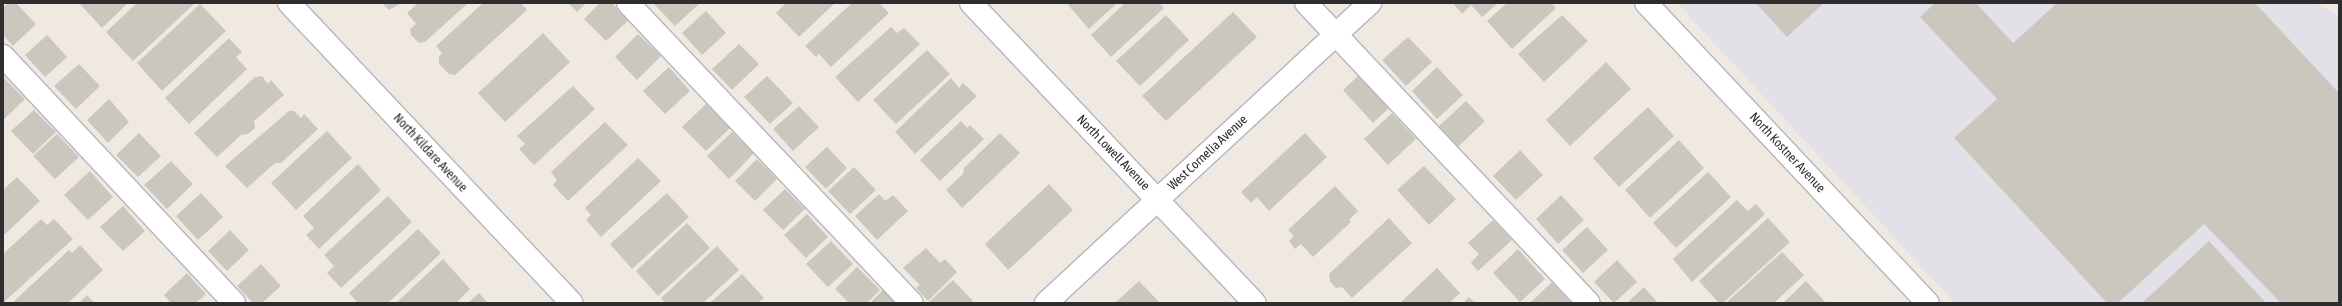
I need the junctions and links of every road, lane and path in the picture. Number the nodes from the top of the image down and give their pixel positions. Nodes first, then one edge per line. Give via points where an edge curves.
1 (289, 3) edge
2 (628, 3) edge
3 (971, 3) edge
4 (1306, 3) edge
5 (1370, 3) edge
6 (1646, 3) edge
7 (1336, 35) junction
8 (3, 56) edge
9 (1158, 200) junction
10 (234, 303) edge
11 (572, 303) edge
12 (912, 303) edge
13 (1046, 303) edge
14 (1255, 303) edge
15 (1589, 303) edge
16 (1928, 303) edge

1 - 11 street, North Kildare Avenue
2 - 12 street
3 - 9 street, North Lowell Avenue
4 - 7 street
5 - 7 street, West Cornelia Avenue
6 - 16 street, North Kostner Avenue
7 - 9 street, West Cornelia Avenue
7 - 15 street
8 - 10 street
9 - 13 street, West Cornelia Avenue
9 - 14 street, North Lowell Avenue

